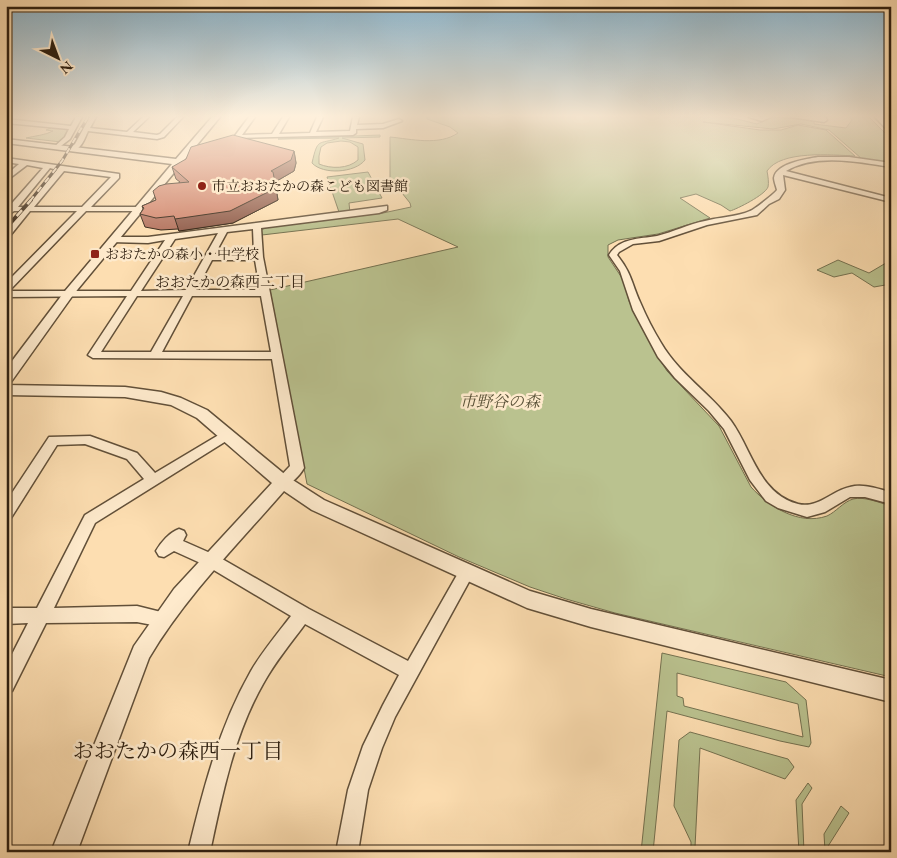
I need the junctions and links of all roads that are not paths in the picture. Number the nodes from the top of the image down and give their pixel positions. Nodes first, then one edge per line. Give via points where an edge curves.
1 (138, 157) edge
2 (182, 157) edge
3 (6, 160) edge
4 (26, 162) junction
5 (178, 162) junction
6 (49, 165) junction
7 (891, 165) edge
8 (63, 167) junction
9 (780, 172) junction
10 (6, 179) edge
11 (891, 200) edge
12 (30, 208) junction
13 (85, 208) junction
14 (384, 208) dead end
15 (140, 209) junction
16 (9, 212) edge
17 (256, 226) junction
18 (224, 231) junction
19 (6, 235) edge
20 (172, 237) junction
21 (114, 240) junction
22 (210, 257) junction
23 (259, 257) junction
24 (6, 289) edge
25 (70, 293) junction
26 (266, 293) junction
27 (6, 294) edge
28 (134, 294) junction
29 (189, 294) junction
30 (154, 356) junction
31 (276, 356) junction
32 (6, 379) edge
33 (6, 390) edge
34 (226, 435) junction
35 (153, 480) junction
36 (282, 482) junction
37 (891, 498) edge
38 (6, 514) edge
39 (172, 543) dead end
40 (212, 561) junction
41 (466, 573) junction
42 (303, 614) junction
43 (6, 616) edge
44 (41, 616) junction
45 (163, 619) junction
46 (411, 672) junction
47 (6, 685) edge
48 (891, 691) edge
49 (64, 852) edge
50 (199, 852) edge
51 (347, 852) edge

1 - 5 street
2 - 5 street
3 - 4 street
4 - 6 street
4 - 10 street
5 - 15 street
6 - 8 street
6 - 16 street
7 - 9 street via 816,160 791,165
8 - 12 street
8 - 13 street via 115,175
9 - 11 street
9 - 37 street via 781,190 754,213 705,223 659,238 630,242 613,255 626,274 634,301 664,357 726,424 754,480 764,492 787,506 810,511 821,509 851,492
12 - 13 street
12 - 16 street
12 - 19 street
13 - 15 street
13 - 24 street
14 - 17 street via 370,213
15 - 21 street
17 - 18 street
17 - 23 street
18 - 20 street
18 - 22 street
20 - 21 street
20 - 28 street
21 - 25 street
22 - 23 street
22 - 29 street
23 - 26 street
25 - 27 street
25 - 28 street
25 - 32 street
26 - 29 street
26 - 31 street
28 - 29 street
28 - 30 street via 93,354
29 - 30 street
30 - 31 street
31 - 36 street via 297,468
33 - 34 street via 125,392 161,397 202,414
34 - 35 street
34 - 36 street
35 - 38 street via 132,456 86,439 54,440
35 - 44 street via 90,519
36 - 40 street
36 - 41 street via 336,514
39 - 40 street
40 - 42 street
40 - 45 street
41 - 46 street
41 - 48 street via 526,599 572,613
42 - 46 street
42 - 50 street via 257,678 237,718 218,772
43 - 44 street
44 - 45 street via 137,614
44 - 47 street
45 - 49 street via 141,653
46 - 51 street via 373,746 358,790

